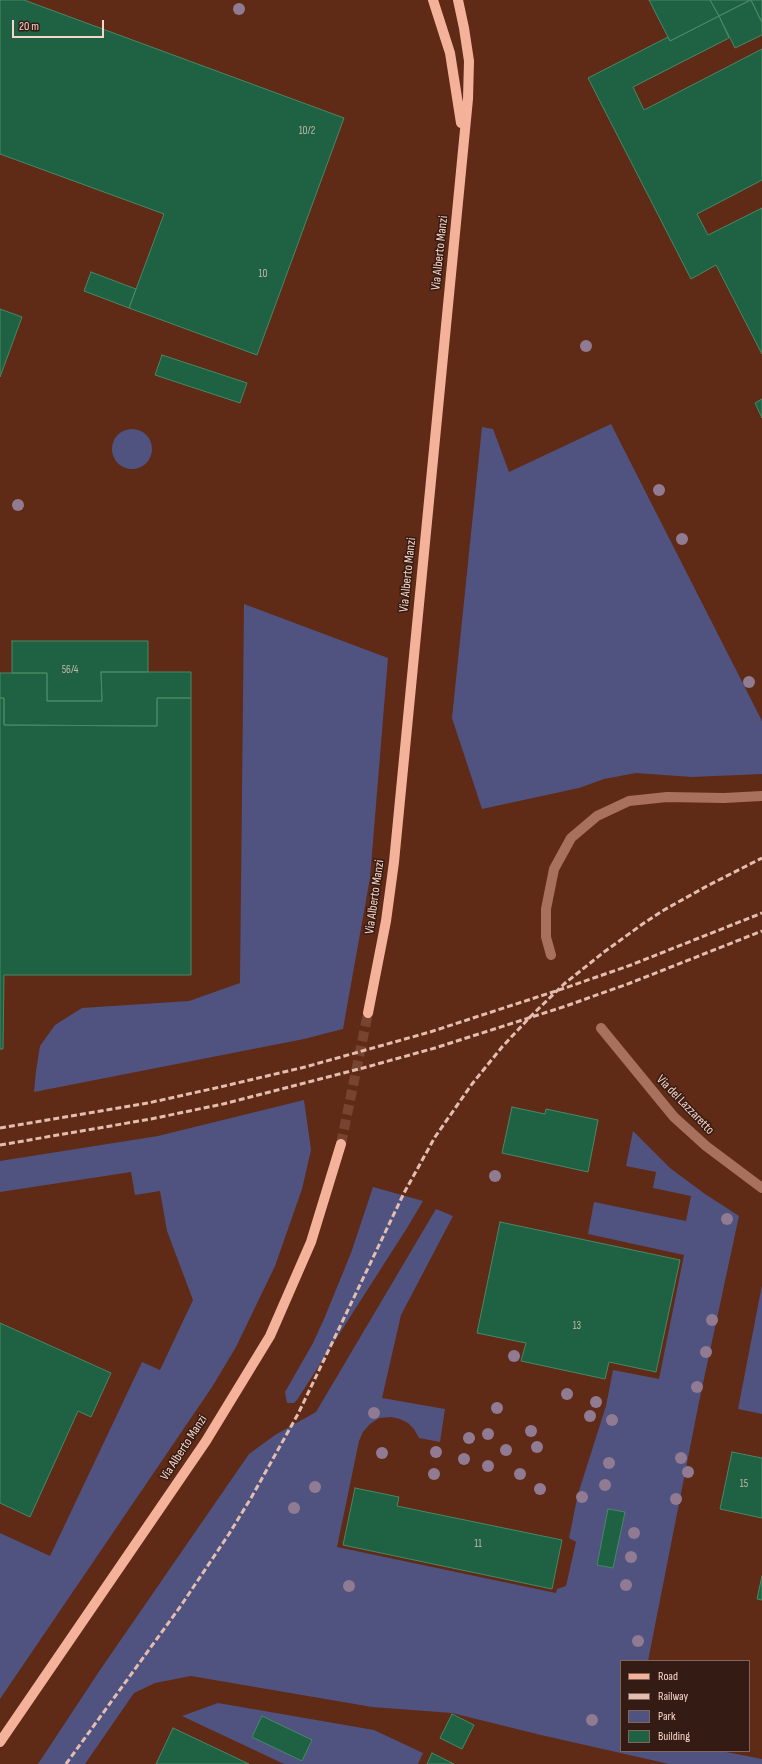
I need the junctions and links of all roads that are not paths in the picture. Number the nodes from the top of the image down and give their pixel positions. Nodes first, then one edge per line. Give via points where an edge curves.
1 (433, 0) edge
2 (458, 0) edge
3 (463, 139) junction
4 (762, 796) edge
5 (551, 955) dead end
6 (368, 1013) tunnel mouth
7 (601, 1028) dead end
8 (341, 1144) tunnel mouth
9 (762, 1188) edge
10 (0, 1742) edge

1 - 3 main road, Via Alberto Manzi via 450,53
2 - 3 main road, Via Alberto Manzi via 465,33 469,76
3 - 6 main road, Via Alberto Manzi via 394,862 386,921
4 - 5 street via 667,797 629,801 597,816 571,838 554,869 546,909 546,937
7 - 9 street, Via del Lazzaretto via 674,1117 706,1146
8 - 10 main road, Via Alberto Manzi via 311,1242 270,1336 206,1441

